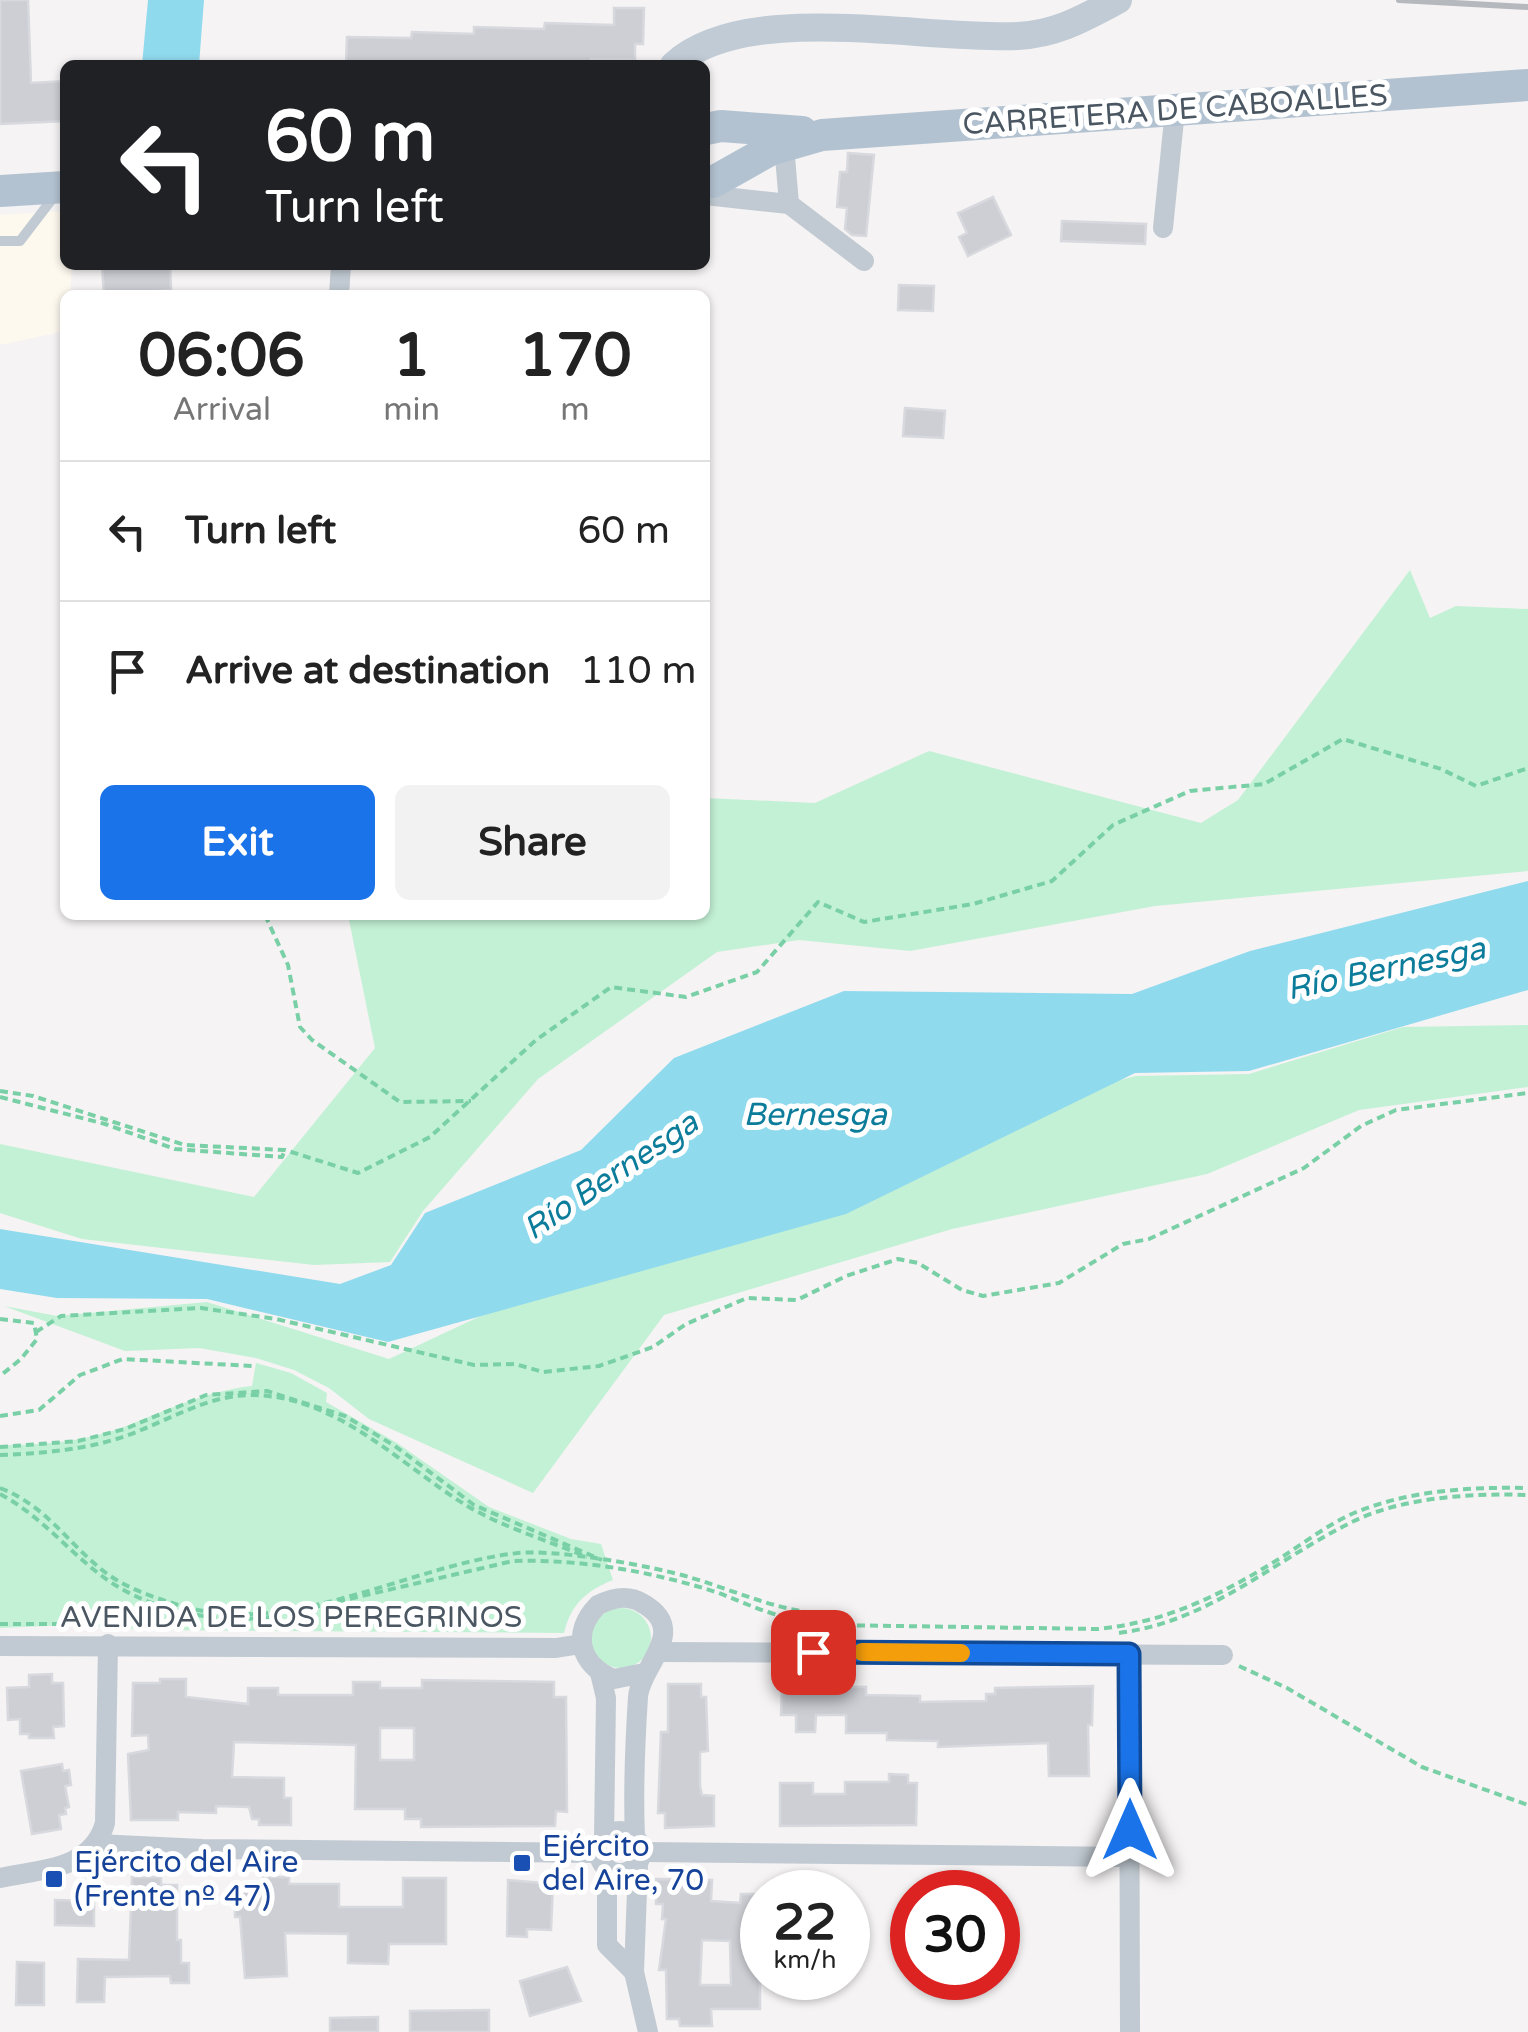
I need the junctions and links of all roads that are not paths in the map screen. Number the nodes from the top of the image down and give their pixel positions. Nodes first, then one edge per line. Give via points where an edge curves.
1 (1118, 0) edge
2 (718, 30) junction
3 (678, 60) edge
4 (701, 60) edge
5 (1528, 85) edge
6 (1175, 110) junction
7 (710, 128) edge
8 (822, 135) junction
9 (710, 136) edge
10 (784, 145) junction
11 (710, 180) edge
12 (60, 187) edge
13 (710, 189) edge
14 (710, 190) edge
15 (60, 191) edge
16 (0, 192) edge
17 (789, 204) junction
18 (1163, 228) dead end
19 (0, 241) edge
20 (864, 262) dead end
21 (107, 1634) junction
22 (581, 1644) junction
23 (1134, 1645) junction
24 (0, 1646) edge
25 (660, 1652) junction
26 (1223, 1654) road end
27 (600, 1673) junction
28 (644, 1673) junction
29 (98, 1844) junction
30 (638, 1851) junction
31 (603, 1853) junction
32 (1129, 1857) junction
33 (0, 1878) edge
34 (634, 1972) junction
35 (648, 2032) edge
36 (1130, 2032) edge

1 - 2 street via 1064,30 1016,36 812,12 755,13
2 - 3 street
2 - 4 street
5 - 6 main road, CARRETERA DE CABOALLES
6 - 8 main road, CARRETERA DE CABOALLES
6 - 18 street
7 - 8 main road, CARRETERA DE CABOALLES
8 - 10 main road, CARRETERA DE CABOALLES
9 - 11 main road via 716,148
10 - 13 main road, CARRETERA DE CABOALLES
10 - 17 street
12 - 16 main road
14 - 17 street
15 - 19 lane via 20,241
17 - 20 street
21 - 22 street, AVENIDA DE LOS PEREGRINOS via 518,1648
21 - 24 street, AVENIDA DE LOS PEREGRINOS
21 - 29 street via 105,1823
22 - 25 street via 582,1629 598,1605 626,1597 660,1623
22 - 27 street
23 - 25 street
23 - 26 street
23 - 32 street
25 - 28 street
27 - 28 street via 614,1679
27 - 31 street via 606,1698
28 - 30 street via 638,1698
29 - 31 street
29 - 33 street via 84,1858
30 - 31 street via 620,1873
30 - 31 street via 616,1830
30 - 32 street
30 - 34 street
31 - 34 street via 607,1944
32 - 36 street
34 - 35 street

